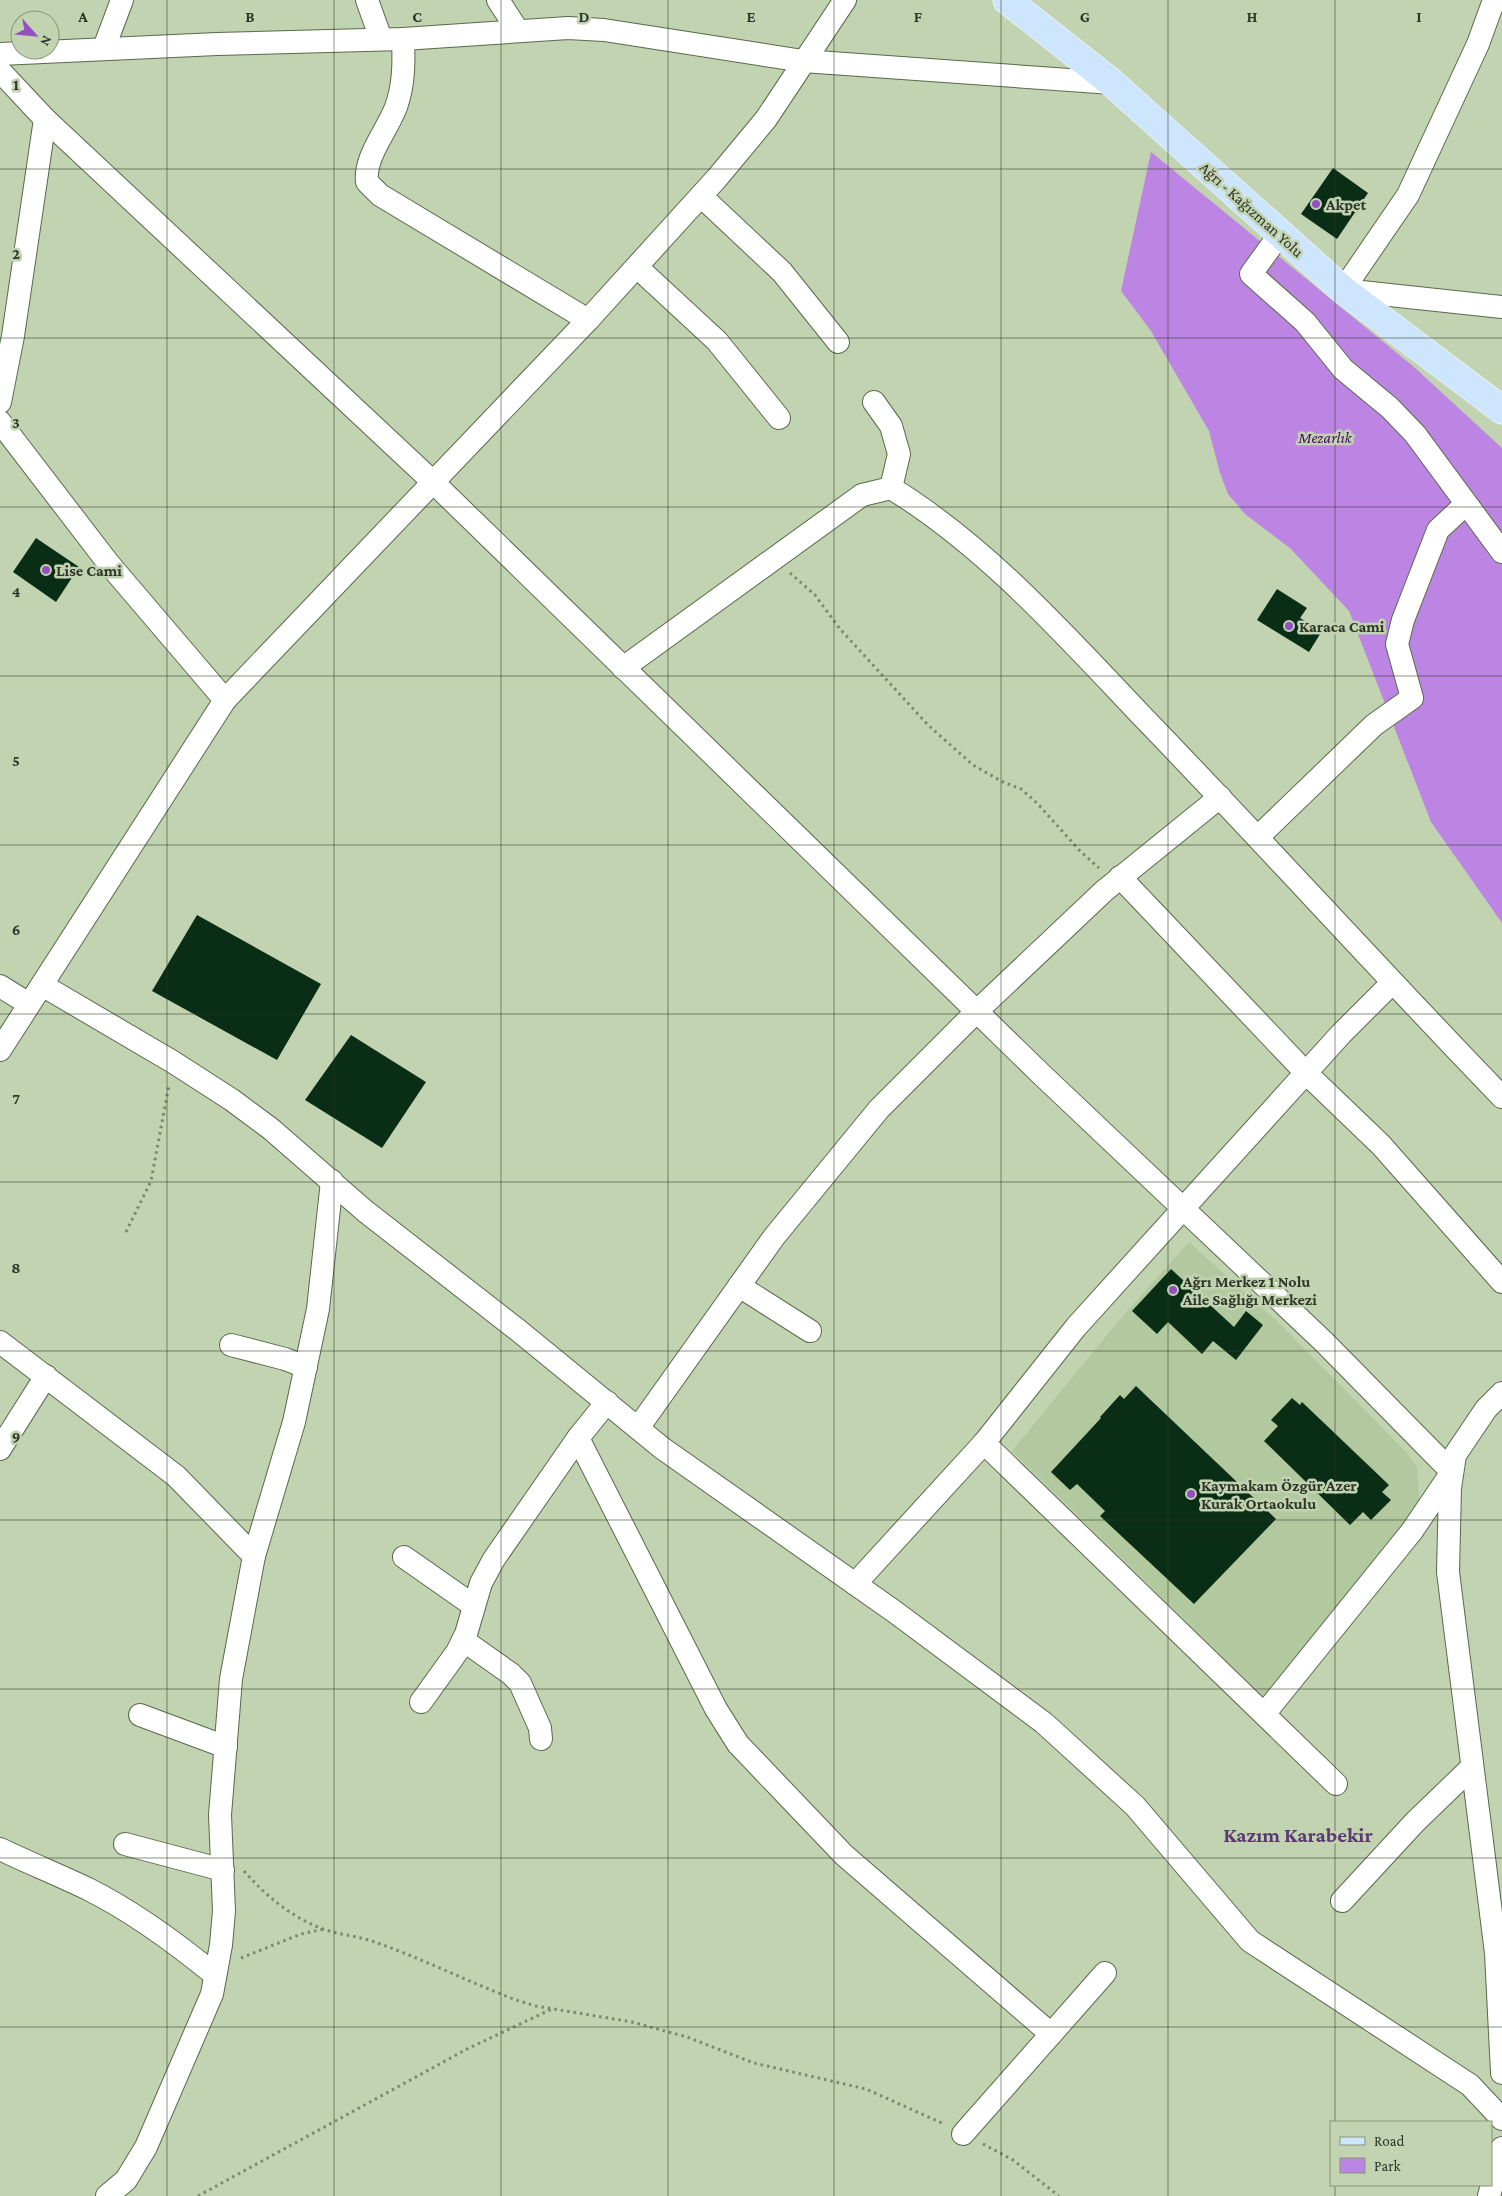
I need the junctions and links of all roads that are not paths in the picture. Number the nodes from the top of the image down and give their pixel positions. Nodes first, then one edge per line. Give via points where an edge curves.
1 (122, 0) edge
2 (367, 0) edge
3 (498, 0) edge
4 (845, 0) edge
5 (1494, 0) edge
6 (1023, 5) edge
7 (518, 31) junction
8 (403, 38) junction
9 (381, 39) junction
10 (104, 48) junction
11 (0, 54) edge
12 (803, 61) junction
13 (0, 71) edge
14 (1112, 83) junction
15 (45, 118) junction
16 (701, 196) junction
17 (1280, 234) junction
18 (636, 267) junction
19 (1343, 290) junction
20 (1502, 307) edge
21 (588, 320) junction
22 (838, 342) dead end
23 (0, 402) edge
24 (874, 402) dead end
25 (1502, 410) edge
26 (779, 418) dead end
27 (0, 422) edge
28 (433, 482) junction
29 (891, 488) junction
30 (1466, 504) junction
31 (1502, 552) edge
32 (623, 668) junction
33 (225, 700) junction
34 (1220, 797) junction
35 (1259, 836) junction
36 (1117, 879) junction
37 (1392, 983) junction
38 (42, 985) junction
39 (0, 986) edge
40 (29, 1004) junction
41 (977, 1011) junction
42 (0, 1050) edge
43 (1306, 1073) junction
44 (1502, 1097) edge
45 (332, 1181) junction
46 (1183, 1208) junction
47 (1502, 1282) edge
48 (740, 1286) junction
49 (810, 1331) dead end
50 (0, 1342) edge
51 (231, 1345) dead end
52 (306, 1367) junction
53 (46, 1376) junction
54 (1502, 1392) edge
55 (607, 1402) junction
56 (638, 1428) junction
57 (578, 1438) junction
58 (984, 1443) junction
59 (0, 1449) edge
60 (1452, 1472) junction
61 (254, 1556) junction
62 (404, 1557) dead end
63 (856, 1584) junction
64 (474, 1606) junction
65 (463, 1640) junction
66 (421, 1702) dead end
67 (1265, 1713) junction
68 (140, 1715) dead end
69 (541, 1739) dead end
70 (226, 1747) junction
71 (1471, 1768) junction
72 (1336, 1784) dead end
73 (126, 1844) dead end
74 (0, 1850) edge
75 (233, 1869) junction
76 (1342, 1901) dead end
77 (1105, 1973) dead end
78 (216, 1975) junction
79 (1051, 2034) junction
80 (1502, 2073) edge
81 (1502, 2119) edge
82 (963, 2134) road end
83 (1502, 2148) edge
84 (1492, 2185) edge
85 (108, 2196) edge

1 - 10 street
2 - 9 street
3 - 7 street
4 - 12 street
5 - 19 street via 1478,44 1408,195
6 - 14 main road, Ağrı - Kağızman Yolu
7 - 8 street
7 - 12 street via 604,30
8 - 9 street
8 - 21 street via 403,81 396,107 367,166 366,182 380,195
9 - 10 street
10 - 11 street
12 - 14 street
12 - 16 street via 766,119
13 - 15 street
14 - 17 main road, Ağrı - Kağızman Yolu
15 - 23 street via 15,326
15 - 28 street
16 - 18 street
16 - 22 street via 782,272
17 - 19 main road, Ağrı - Kağızman Yolu
17 - 30 street via 1251,274 1305,322 1343,369 1390,408 1415,434
18 - 21 street
18 - 26 street via 716,342
19 - 20 street
19 - 25 main road, Ağrı - Kağızman Yolu
21 - 28 street
24 - 29 street via 891,426 899,454
27 - 33 street via 108,564
28 - 32 street
28 - 33 street
29 - 32 street via 862,495
29 - 34 street via 920,506 1024,593
30 - 31 street
30 - 35 street via 1438,530 1403,620 1397,644 1412,698 1374,725
32 - 41 street
33 - 38 street
34 - 35 street
34 - 36 street
35 - 37 street
36 - 41 street
36 - 43 street
37 - 43 street
37 - 44 street
38 - 40 street
38 - 45 street via 232,1100
39 - 40 street
40 - 42 street
41 - 46 street
41 - 48 street via 879,1109 774,1237
43 - 46 street
43 - 47 street via 1381,1145
45 - 52 street via 318,1309
45 - 55 street via 365,1211
46 - 58 street via 1076,1327
46 - 60 street via 1324,1342
48 - 49 street
48 - 56 street
50 - 53 street
51 - 52 street
52 - 61 street via 294,1422
53 - 59 street
53 - 61 street via 176,1476
54 - 60 street via 1470,1430 1455,1455
55 - 56 street
55 - 57 street
56 - 63 street
57 - 64 street via 494,1558
57 - 79 street via 716,1709 738,1744 844,1855
58 - 63 street
58 - 67 street
60 - 67 street via 1412,1531
60 - 71 street via 1448,1572
61 - 70 street via 232,1679
62 - 64 street
63 - 81 street via 1051,1729 1135,1806 1250,1941 1470,2085
64 - 65 street
65 - 66 street
65 - 69 street via 520,1683 540,1728
67 - 72 street
68 - 70 street
70 - 75 street via 220,1815
71 - 76 street via 1415,1822
71 - 80 street via 1496,1953
73 - 75 street
74 - 78 street via 113,1904 181,1947
75 - 78 street
77 - 79 street
78 - 85 street via 202,2020 146,2147 126,2180
79 - 82 street
83 - 84 street

